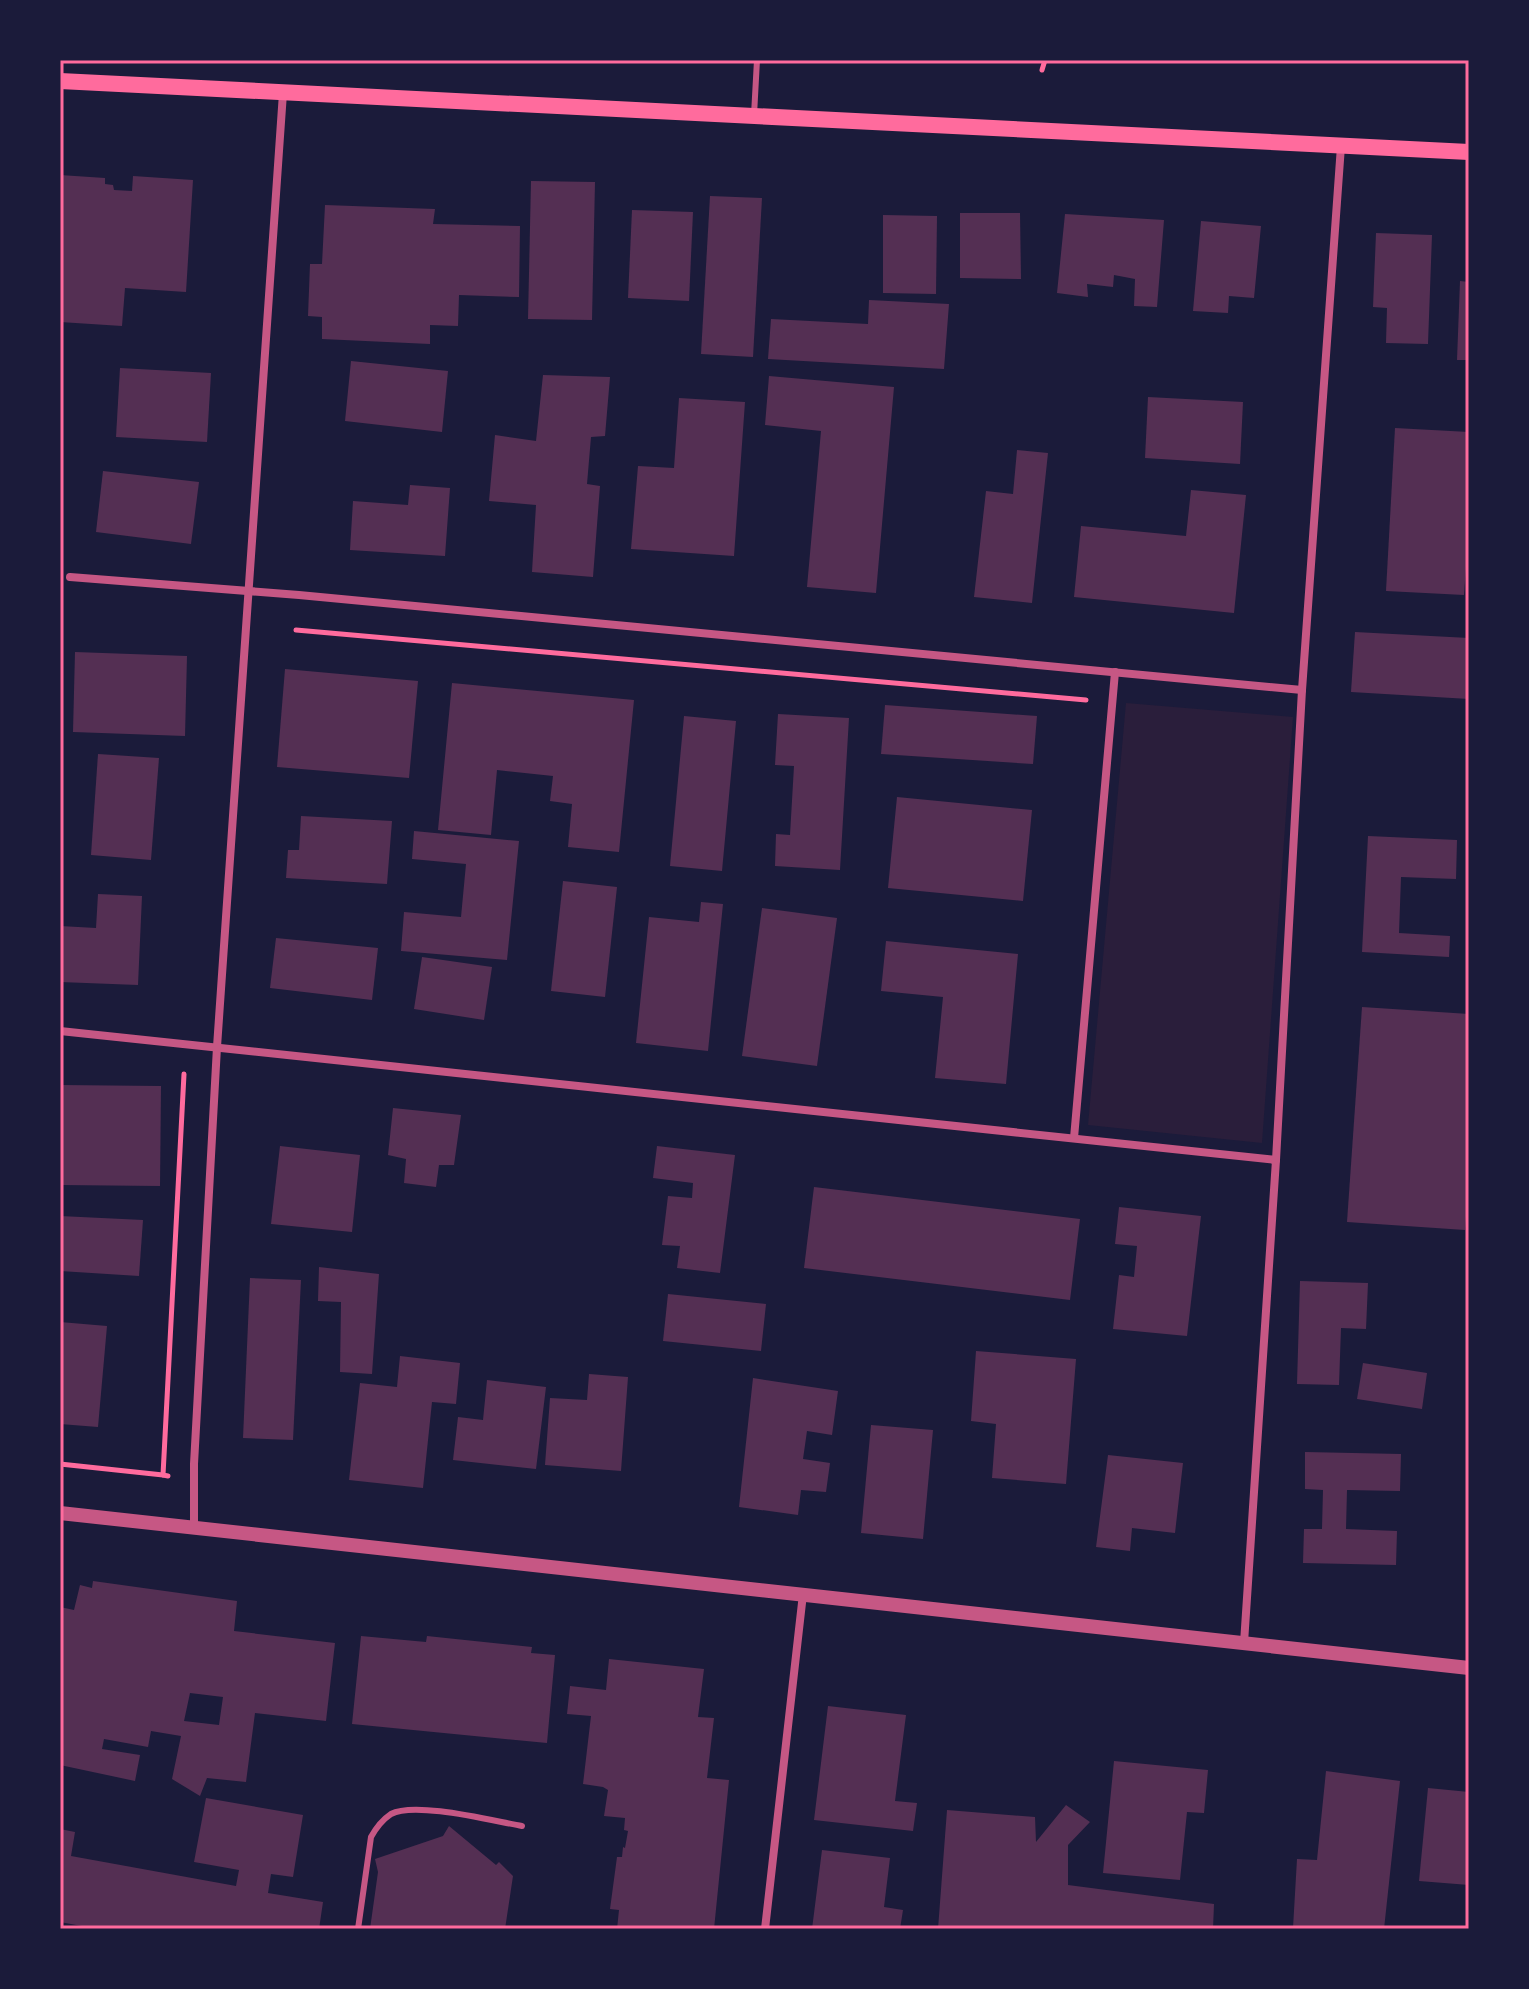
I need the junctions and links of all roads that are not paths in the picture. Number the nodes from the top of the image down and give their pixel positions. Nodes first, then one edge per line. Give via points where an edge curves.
1 (757, 60) edge
2 (60, 81) edge
3 (283, 92) junction
4 (754, 115) junction
5 (1341, 146) junction
6 (1469, 152) edge
7 (70, 577) dead end
8 (250, 591) junction
9 (1115, 672) junction
10 (1302, 690) junction
11 (60, 1031) edge
12 (217, 1047) junction
13 (1074, 1138) junction
14 (1276, 1160) junction
15 (60, 1513) edge
16 (194, 1529) junction
17 (803, 1594) junction
18 (1244, 1643) junction
19 (1469, 1668) edge
20 (522, 1826) dead end
21 (358, 1929) edge
22 (765, 1929) edge

1 - 4 lane
2 - 3 main road
3 - 4 main road
3 - 8 street
4 - 5 main road
5 - 6 main road
5 - 10 street
7 - 8 street
8 - 9 street
8 - 12 street
9 - 10 street
9 - 13 street
10 - 14 street
11 - 12 street
12 - 13 street
12 - 16 street
13 - 14 street
14 - 18 street
15 - 16 street
16 - 17 street
17 - 18 street
17 - 22 street
18 - 19 street
20 - 21 lane via 414,1808 393,1813 371,1837

